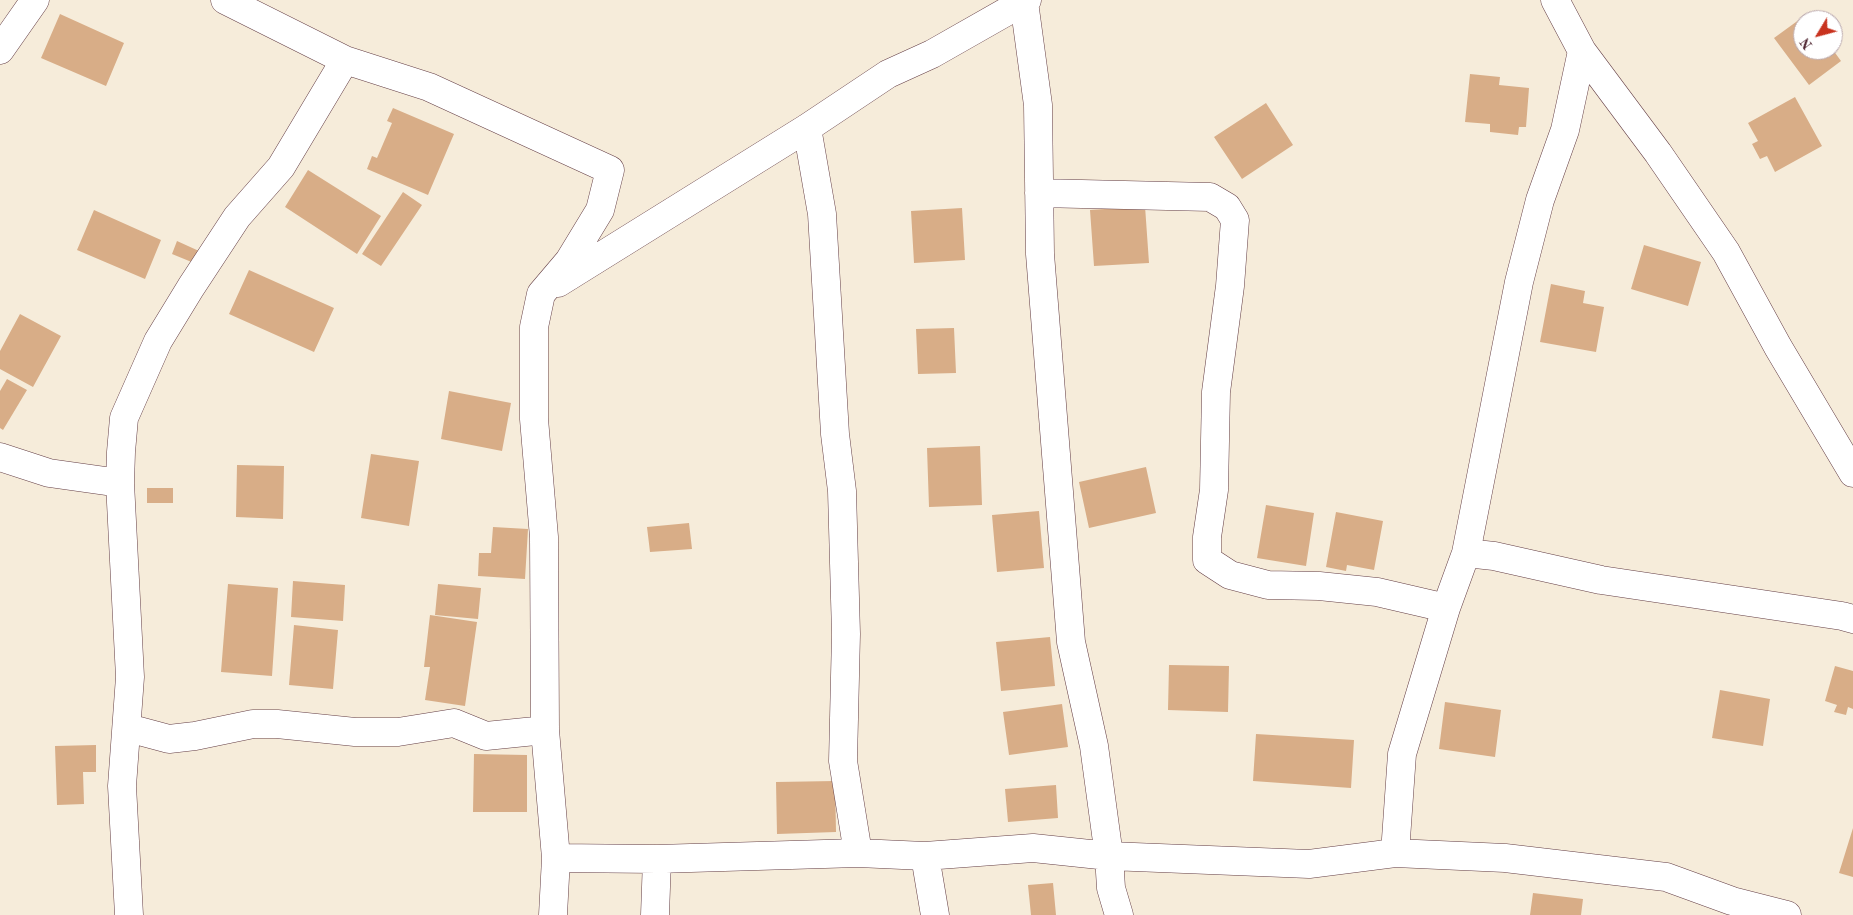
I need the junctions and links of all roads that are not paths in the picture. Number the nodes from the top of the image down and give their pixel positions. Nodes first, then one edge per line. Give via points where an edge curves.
1 (35, 0) edge
2 (225, 0) edge
3 (1554, 0) edge
4 (1026, 1) edge
5 (0, 50) edge
6 (1582, 51) junction
7 (345, 60) junction
8 (807, 128) junction
9 (1039, 193) junction
10 (541, 294) junction
11 (0, 457) edge
12 (1850, 459) edge
13 (120, 483) junction
14 (1466, 553) junction
15 (1446, 608) junction
16 (1853, 619) edge
17 (128, 728) junction
18 (545, 730) junction
19 (858, 853) junction
20 (1395, 853) junction
21 (925, 856) junction
22 (1109, 856) junction
23 (556, 858) junction
24 (657, 859) junction
25 (1730, 908) edge
26 (129, 915) edge
27 (553, 915) edge
28 (655, 915) edge
29 (935, 915) edge
30 (1119, 915) edge
31 (1787, 915) edge

1 - 5 street
2 - 7 street
3 - 6 street
4 - 8 street via 932,54 888,74
4 - 9 street via 1038,105
6 - 12 street via 1726,252 1778,347
6 - 14 street via 1565,130 1540,200 1519,282
7 - 10 street via 429,87 610,170 600,210 569,262
7 - 13 street via 281,167 237,217 158,341 124,418
8 - 10 street
8 - 19 street via 822,214 835,434 842,491 846,634 843,761
9 - 15 street via 1210,197 1227,207 1235,220 1216,392 1214,490 1207,560 1230,575 1268,585 1377,592
9 - 22 street via 1040,254 1071,642 1094,746
10 - 18 street via 534,328 534,420 544,537
11 - 13 street via 49,473
13 - 17 street via 130,677
14 - 15 street
14 - 16 street via 1494,556 1601,580
15 - 20 street via 1402,754
17 - 18 street via 169,739 253,724 398,732 454,723 486,736
17 - 26 street via 122,786
18 - 23 street
19 - 21 street
19 - 24 street
20 - 22 street via 1309,864
20 - 25 street via 1505,858 1666,877
21 - 22 street via 1033,848
21 - 29 street
22 - 30 street via 1111,888
23 - 24 street
23 - 27 street
24 - 28 street
25 - 31 street

